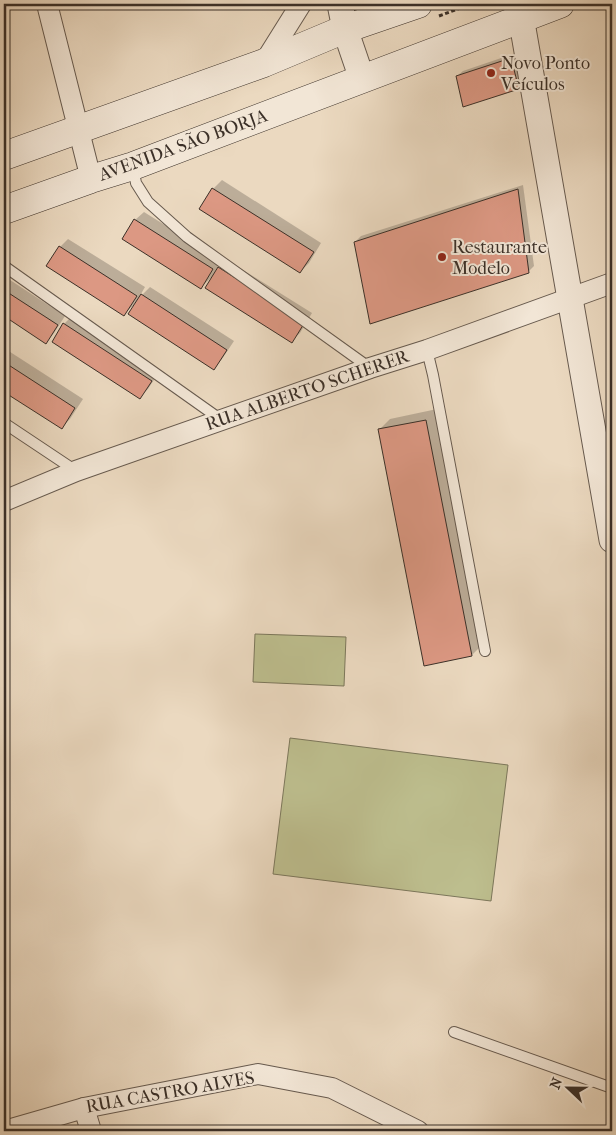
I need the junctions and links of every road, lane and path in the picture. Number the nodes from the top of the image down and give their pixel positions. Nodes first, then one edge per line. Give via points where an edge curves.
1 (47, 4) edge
2 (302, 4) edge
3 (418, 4) edge
4 (560, 4) edge
5 (519, 10) edge
6 (343, 16) edge
7 (264, 63) junction
8 (362, 78) junction
9 (79, 130) junction
10 (4, 156) edge
11 (133, 166) junction
12 (91, 179) junction
13 (4, 210) edge
14 (4, 266) edge
15 (612, 283) edge
16 (570, 299) junction
17 (427, 350) junction
18 (370, 368) junction
19 (220, 419) junction
20 (4, 423) edge
21 (76, 471) junction
22 (4, 501) edge
23 (612, 540) edge
24 (485, 651) dead end
25 (454, 1032) dead end
26 (612, 1088) edge
27 (84, 1108) junction
28 (4, 1131) edge
29 (91, 1131) edge
30 (418, 1131) edge

1 - 9 street
2 - 7 street
3 - 6 main road
4 - 5 main road, AVENIDA SÃO BORJA
5 - 8 main road, AVENIDA SÃO BORJA
5 - 16 street
6 - 7 main road
6 - 8 street
7 - 9 main road
8 - 11 main road, AVENIDA SÃO BORJA
9 - 10 main road
9 - 12 street
11 - 12 main road, AVENIDA SÃO BORJA
11 - 18 lane via 136,183 148,202 187,237
12 - 13 main road, AVENIDA SÃO BORJA
14 - 19 lane
15 - 16 street, RUA ALBERTO SCHERER
16 - 17 street, RUA ALBERTO SCHERER
16 - 23 street
17 - 18 street, RUA ALBERTO SCHERER
17 - 24 lane
18 - 19 street, RUA ALBERTO SCHERER
19 - 21 street, RUA ALBERTO SCHERER
20 - 21 lane
21 - 22 street, RUA ALBERTO SCHERER
25 - 26 lane
27 - 28 street, RUA CASTRO ALVES
27 - 29 street
27 - 30 street, RUA CASTRO ALVES via 258,1074 332,1088

